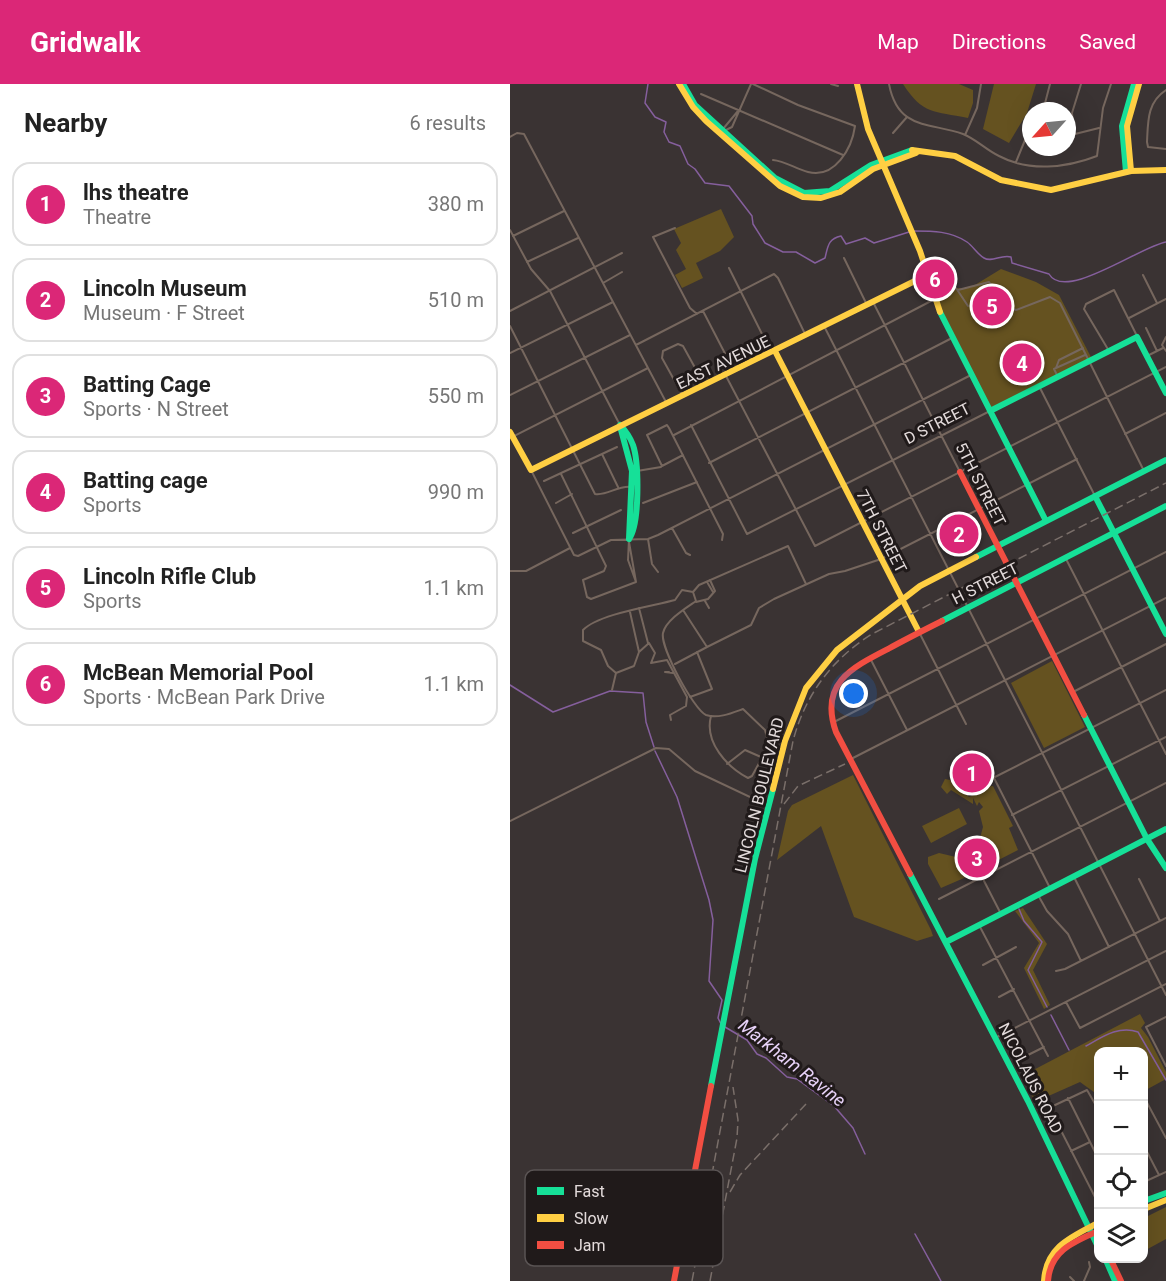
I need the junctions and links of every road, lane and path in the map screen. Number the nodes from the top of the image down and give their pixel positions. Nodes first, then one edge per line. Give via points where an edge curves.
1 (681, 84) edge
2 (752, 84) edge
3 (831, 84) edge
4 (857, 84) edge
5 (889, 84) edge
6 (981, 84) edge
7 (1050, 84) edge
8 (1081, 84) edge
9 (1111, 84) edge
10 (1136, 84) edge
11 (838, 86) dead end
12 (1166, 90) edge
13 (701, 94) dead end
14 (1045, 102) edge
15 (1075, 102) edge
16 (738, 111) junction
17 (908, 117) junction
18 (731, 122) junction
19 (1099, 128) junction
20 (724, 132) junction
21 (893, 133) dead end
22 (1076, 134) edge
23 (965, 135) junction
24 (510, 137) edge
25 (1022, 147) edge
26 (1166, 149) edge
27 (843, 155) junction
28 (773, 160) dead end
29 (883, 162) junction
30 (1016, 162) junction
31 (1166, 170) edge
32 (1128, 172) junction
33 (564, 211) junction
34 (675, 228) dead end
35 (510, 230) edge
36 (513, 236) junction
37 (578, 238) junction
38 (622, 253) dead end
39 (844, 258) dead end
40 (527, 262) junction
41 (594, 268) junction
42 (729, 268) dead end
43 (622, 272) dead end
44 (1143, 275) dead end
45 (926, 276) junction
46 (603, 283) junction
47 (958, 288) junction
48 (550, 291) junction
49 (740, 291) junction
50 (1166, 299) edge
51 (934, 301) junction
52 (613, 302) junction
53 (870, 303) junction
54 (1157, 303) junction
55 (968, 306) dead end
56 (510, 311) edge
57 (703, 311) junction
58 (697, 314) junction
59 (1129, 318) junction
60 (567, 324) junction
61 (510, 326) edge
62 (824, 326) junction
63 (885, 326) junction
64 (1146, 328) dead end
65 (630, 335) junction
66 (806, 336) junction
67 (1137, 337) junction
68 (952, 338) junction
69 (1166, 338) edge
70 (636, 345) junction
71 (521, 348) junction
72 (1083, 348) junction
73 (1163, 348) junction
74 (837, 351) junction
75 (1109, 351) junction
76 (1157, 351) junction
77 (1166, 351) edge
78 (773, 352) junction
79 (510, 353) edge
80 (1147, 356) junction
81 (585, 358) junction
82 (1086, 358) junction
83 (904, 363) junction
84 (1166, 367) edge
85 (648, 368) junction
86 (1056, 368) junction
87 (734, 372) junction
88 (1156, 373) junction
89 (971, 375) junction
90 (726, 376) junction
91 (788, 376) junction
92 (1058, 377) junction
93 (538, 381) junction
94 (704, 386) junction
95 (1039, 386) junction
96 (855, 388) junction
97 (602, 391) junction
98 (1166, 393) edge
99 (510, 395) edge
100 (683, 396) junction
101 (1107, 398) junction
102 (923, 399) junction
103 (739, 401) junction
104 (667, 404) junction
105 (990, 411) junction
106 (807, 413) junction
107 (1166, 413) edge
108 (555, 415) junction
109 (1058, 423) junction
110 (874, 424) junction
111 (690, 425) junction
112 (620, 427) junction
113 (1125, 434) junction
114 (511, 435) edge
115 (674, 435) junction
116 (942, 436) junction
117 (758, 438) junction
118 (617, 447) dead end
119 (1009, 448) junction
120 (573, 449) junction
121 (825, 449) junction
122 (601, 454) junction
123 (683, 455) junction
124 (1077, 459) junction
125 (1166, 460) edge
126 (893, 461) junction
127 (631, 462) junction
128 (709, 463) junction
129 (580, 465) junction
130 (662, 466) junction
131 (531, 470) junction
132 (637, 471) junction
133 (1144, 471) junction
134 (960, 472) junction
135 (561, 474) junction
136 (777, 474) junction
137 (544, 481) dead end
138 (697, 482) junction
139 (1028, 484) junction
140 (844, 486) junction
141 (618, 487) junction
142 (632, 487) junction
143 (572, 494) junction
144 (1095, 496) junction
145 (912, 497) junction
146 (728, 499) junction
147 (556, 503) dead end
148 (643, 503) dead end
149 (710, 508) junction
150 (979, 509) junction
151 (1165, 509) edge
152 (621, 510) dead end
153 (795, 510) junction
154 (1046, 521) junction
155 (862, 522) junction
156 (588, 525) junction
157 (672, 528) junction
158 (573, 533) dead end
159 (1114, 533) junction
160 (930, 534) junction
161 (648, 539) junction
162 (628, 540) junction
163 (722, 540) dead end
164 (598, 545) junction
165 (998, 546) junction
166 (570, 548) junction
167 (1166, 552) edge
168 (690, 555) dead end
169 (1065, 557) junction
170 (881, 559) junction
171 (1133, 569) junction
172 (510, 571) edge
173 (949, 571) junction
174 (658, 572) dead end
175 (709, 581) junction
176 (1016, 582) junction
177 (806, 584) junction
178 (693, 592) junction
179 (1084, 594) junction
180 (1166, 598) edge
181 (902, 599) junction
182 (705, 600) junction
183 (695, 602) junction
184 (1151, 605) junction
185 (968, 607) junction
186 (639, 608) junction
187 (709, 608) dead end
188 (683, 610) junction
189 (630, 611) junction
190 (1035, 619) junction
191 (1103, 630) junction
192 (919, 632) junction
193 (1166, 634) edge
194 (648, 643) junction
195 (986, 644) junction
196 (1166, 644) edge
197 (707, 647) junction
198 (639, 652) junction
199 (698, 652) junction
200 (1054, 655) junction
201 (870, 657) junction
202 (674, 664) junction
203 (1121, 667) junction
204 (937, 669) junction
205 (616, 673) junction
206 (1005, 680) junction
207 (612, 690) dead end
208 (1166, 690) edge
209 (1073, 692) junction
210 (889, 694) junction
211 (688, 697) junction
212 (1140, 704) junction
213 (956, 705) junction
214 (711, 716) junction
215 (671, 720) dead end
216 (832, 723) junction
217 (966, 724) dead end
218 (1091, 729) junction
219 (907, 730) junction
220 (1166, 736) edge
221 (1159, 740) junction
222 (1042, 754) junction
223 (1166, 754) edge
224 (761, 757) junction
225 (850, 759) junction
226 (727, 764) junction
227 (1110, 765) junction
228 (994, 778) junction
229 (989, 780) dead end
230 (1166, 783) edge
231 (1061, 790) junction
232 (1129, 802) junction
233 (767, 806) junction
234 (1012, 815) junction
235 (510, 821) edge
236 (1080, 827) junction
237 (1166, 829) edge
238 (1147, 839) junction
239 (1031, 852) junction
240 (1099, 864) junction
241 (1166, 868) edge
242 (982, 877) junction
243 (1073, 877) junction
244 (1139, 879) dead end
245 (1050, 889) junction
246 (1038, 895) junction
247 (939, 899) dead end
248 (1001, 914) junction
249 (1166, 918) edge
250 (1160, 921) junction
251 (979, 925) junction
252 (1135, 934) junction
253 (946, 942) junction
254 (1016, 947) dead end
255 (1109, 947) junction
256 (1166, 951) edge
257 (997, 957) junction
258 (1148, 960) junction
259 (1081, 961) junction
260 (983, 965) dead end
261 (1056, 971) dead end
262 (1166, 984) edge
263 (1161, 986) junction
264 (1014, 989) junction
265 (1166, 995) edge
266 (999, 997) dead end
267 (1066, 1002) junction
268 (1166, 1017) edge
269 (1030, 1020) junction
270 (995, 1038) junction
271 (1044, 1047) junction
272 (1028, 1054) dead end
273 (1048, 1056) dead end
274 (1166, 1066) edge
275 (1068, 1098) junction
276 (1145, 1101) edge
277 (1094, 1102) edge
278 (1166, 1138) edge
279 (1090, 1142) junction
280 (1071, 1150) junction
281 (1096, 1155) edge
282 (1148, 1155) edge
283 (695, 1170) edge
284 (1166, 1172) edge
285 (1159, 1175) junction
286 (1148, 1180) edge
287 (1166, 1193) edge
288 (1094, 1195) edge
289 (1166, 1200) edge
290 (1148, 1202) edge
291 (1148, 1204) edge
292 (1094, 1230) edge
293 (1094, 1232) edge
294 (1094, 1233) edge
295 (1089, 1262) dead end
296 (1107, 1263) edge
297 (1112, 1263) edge
298 (677, 1266) edge
299 (1070, 1277) dead end
300 (674, 1281) edge
301 (1046, 1281) edge
302 (1074, 1281) edge
303 (1084, 1281) edge
304 (1115, 1281) edge
305 (1121, 1281) edge

1 - 20 street via 693,107
2 - 16 street
2 - 27 street via 855,126
3 - 11 street
4 - 29 street via 863,114
5 - 17 street via 892,96
6 - 23 street via 977,108
7 - 14 street
8 - 15 street
9 - 19 street
10 - 32 street via 1122,126
12 - 26 street via 1151,107 1147,142 1148,147
13 - 16 street
16 - 18 street
16 - 27 street
17 - 21 street
17 - 23 street via 928,128
18 - 20 street
18 - 20 street via 724,125
19 - 22 street
19 - 30 street via 1096,157 1051,166
20 - 29 street via 788,187 812,194 838,188 863,169
20 - 29 street via 780,186 803,197 821,198 840,192
23 - 30 street
24 - 33 street via 524,134
25 - 30 street
27 - 28 street via 832,169 817,173
29 - 32 street via 916,153 943,153 970,162 1001,180 1051,189
29 - 45 street
31 - 32 street
33 - 36 street
33 - 37 street
34 - 58 street via 653,237 690,308
35 - 36 street
36 - 40 street
37 - 40 street
37 - 41 street
38 - 41 street
39 - 53 street, 5TH STREET
40 - 48 street
41 - 46 street
41 - 48 street
42 - 49 street
43 - 46 street
44 - 54 street
45 - 51 street
45 - 53 street, EAST AVENUE
46 - 52 street
47 - 51 street
47 - 55 street
47 - 72 street via 991,284 1002,301 1016,310 1044,298 1056,299
48 - 56 street
48 - 60 street
49 - 57 street
49 - 66 street via 775,274
49 - 78 street
50 - 54 street
51 - 63 street
51 - 68 street
52 - 60 street
52 - 65 street
53 - 62 street, EAST AVENUE
53 - 63 street, 5TH STREET
54 - 59 street
57 - 58 street
57 - 87 street
58 - 70 street
59 - 67 street
59 - 75 street via 1114,291 1084,306
60 - 71 street
60 - 81 street
61 - 71 street
62 - 66 street, EAST AVENUE
62 - 74 street
63 - 74 street
63 - 83 street, 5TH STREET
64 - 76 street
65 - 70 street
65 - 81 street
66 - 78 street, EAST AVENUE
67 - 75 street, D STREET
67 - 80 street
68 - 83 street
68 - 89 street
69 - 73 street
70 - 85 street
71 - 79 street
71 - 93 street
72 - 82 street
72 - 86 street via 1059,360
73 - 76 street
73 - 77 street
74 - 91 street
74 - 96 street
75 - 82 street, D STREET
76 - 80 street
78 - 87 street, EAST AVENUE
78 - 91 street, 7TH STREET
80 - 88 street
81 - 93 street
81 - 97 street
82 - 86 street
82 - 92 street, D STREET
82 - 101 street
83 - 96 street
83 - 102 street, 5TH STREET
84 - 88 street
85 - 97 street
85 - 104 street
86 - 92 street via 1053,369
87 - 90 street, EAST AVENUE
88 - 98 street
88 - 101 street
89 - 102 street
89 - 105 street
90 - 94 street, EAST AVENUE
90 - 103 street
91 - 103 street
91 - 106 street, 7TH STREET
92 - 95 street, D STREET
93 - 99 street
93 - 108 street
94 - 100 street, EAST AVENUE
94 - 100 street via 683,346 678,344 663,351 661,355
95 - 105 street, D STREET
95 - 109 street
96 - 106 street
96 - 110 street
97 - 108 street
97 - 112 street
100 - 104 street, EAST AVENUE
101 - 109 street
101 - 113 street
102 - 110 street
102 - 116 street, 5TH STREET
103 - 111 street
103 - 117 street
104 - 112 street, EAST AVENUE
105 - 116 street, D STREET
105 - 119 street
106 - 117 street
106 - 121 street, 7TH STREET
107 - 113 street
108 - 114 street
108 - 120 street
109 - 119 street
109 - 124 street
110 - 121 street
110 - 126 street
111 - 115 street
111 - 128 street
112 - 120 street, EAST AVENUE
112 - 127 street
112 - 132 street via 632,447
113 - 133 street
114 - 131 street
115 - 123 street
115 - 130 street via 667,425 647,435
116 - 126 street, D STREET
116 - 134 street, 5TH STREET
117 - 128 street
117 - 136 street
118 - 122 street
119 - 134 street
119 - 139 street
120 - 129 street
120 - 131 street, EAST AVENUE
121 - 136 street
121 - 140 street, 7TH STREET
122 - 129 street
122 - 141 street
123 - 130 street
123 - 138 street
124 - 139 street
124 - 144 street
125 - 133 street, LINCOLN BOULEVARD
126 - 140 street, D STREET
126 - 145 street
127 - 132 street
127 - 142 street
128 - 146 street
129 - 135 street
129 - 141 street via 598,496
130 - 132 street
131 - 166 street
132 - 162 street via 632,535
133 - 144 street, LINCOLN BOULEVARD
134 - 145 street
134 - 150 street, 5TH STREET
135 - 137 street
135 - 143 street
136 - 146 street
136 - 153 street
138 - 148 street
138 - 149 street
139 - 150 street
139 - 154 street
140 - 153 street, D STREET
140 - 155 street, 7TH STREET
141 - 142 street
142 - 162 street
143 - 147 street
143 - 156 street
144 - 154 street, LINCOLN BOULEVARD
144 - 159 street
145 - 155 street
145 - 160 street
146 - 149 street
146 - 153 street, D STREET via 745,533
149 - 157 street
149 - 163 street via 723,534
150 - 160 street
150 - 165 street, 5TH STREET
151 - 159 street, H STREET
152 - 156 street
153 - 155 street via 814,546
154 - 165 street, LINCOLN BOULEVARD
155 - 170 street, 7TH STREET
156 - 158 street
156 - 164 street
157 - 161 street
157 - 168 street
159 - 169 street, H STREET
159 - 171 street
160 - 170 street
160 - 173 street
161 - 162 street
161 - 174 street via 651,564
162 - 164 street
162 - 164 street via 636,582 589,598 583,580 606,569
164 - 166 street via 578,556
165 - 173 street, LINCOLN BOULEVARD
165 - 176 street, 5TH STREET
166 - 172 street via 526,570
167 - 171 street
169 - 176 street, H STREET
169 - 179 street
170 - 177 street
170 - 181 street, 7TH STREET
171 - 179 street
171 - 184 street
173 - 181 street, LINCOLN BOULEVARD
173 - 185 street
175 - 177 street via 788,546
175 - 178 street
175 - 182 street via 713,592
176 - 185 street, H STREET
176 - 190 street, 5TH STREET
177 - 197 street via 759,608 751,625
178 - 183 street
178 - 186 street via 682,590 675,600
179 - 190 street
179 - 191 street
180 - 184 street
181 - 192 street, 7TH STREET
181 - 233 street, LINCOLN BOULEVARD via 837,650 812,679 793,715
182 - 183 street
182 - 187 street
183 - 188 street
184 - 191 street
184 - 193 street
185 - 192 street, H STREET
185 - 195 street
186 - 189 street
186 - 194 street
188 - 197 street
188 - 202 street via 663,634
189 - 198 street
189 - 205 street via 589,624 582,633 584,643 601,650
190 - 195 street
190 - 200 street, 5TH STREET
191 - 200 street
191 - 203 street
192 - 201 street, H STREET
192 - 204 street, 7TH STREET
194 - 198 street
194 - 211 street via 655,654 651,663 666,660
195 - 204 street
195 - 206 street
196 - 203 street
197 - 199 street
198 - 205 street via 634,666
199 - 202 street
199 - 211 street via 712,689
200 - 206 street
200 - 209 street, 5TH STREET
201 - 210 street
201 - 216 street, H STREET via 834,688 830,700
202 - 211 street
203 - 209 street
203 - 212 street
204 - 210 street
204 - 213 street, 7TH STREET
205 - 207 street
206 - 213 street
206 - 222 street
208 - 212 street
209 - 218 street, 5TH STREET
210 - 216 street
210 - 219 street
211 - 214 street via 700,711
211 - 215 street via 686,706 670,715
212 - 218 street
212 - 221 street
213 - 217 street, 7TH STREET
213 - 219 street
214 - 224 street via 743,709 765,730 769,745
214 - 226 street via 709,727
216 - 225 street, NICOLAUS ROAD
218 - 222 street
218 - 227 street, 5TH STREET
219 - 225 street
220 - 221 street
221 - 223 street
221 - 227 street
222 - 228 street
222 - 231 street
224 - 226 street via 747,752
224 - 226 street via 755,773 748,778
225 - 253 street, NICOLAUS ROAD
227 - 231 street
227 - 232 street, 5TH STREET
228 - 229 street
228 - 234 street
230 - 232 street
231 - 234 street
231 - 236 street
232 - 236 street
232 - 238 street, 5TH STREET
233 - 235 street via 695,771 674,752 661,747
233 - 283 street, LINCOLN BOULEVARD
234 - 239 street
236 - 239 street
236 - 240 street
237 - 238 street
238 - 240 street
238 - 241 street
239 - 242 street
239 - 245 street
240 - 243 street
240 - 252 street
242 - 247 street
242 - 248 street
243 - 245 street
243 - 255 street
244 - 250 street
245 - 246 street
246 - 248 street
246 - 259 street via 1068,934
248 - 251 street
249 - 250 street
250 - 252 street
251 - 253 street
251 - 257 street
252 - 255 street
252 - 258 street
253 - 270 street, NICOLAUS ROAD
254 - 257 street
255 - 259 street
256 - 258 street
257 - 260 street
257 - 264 street
258 - 263 street
258 - 267 street
259 - 261 street
262 - 263 street
263 - 265 street
263 - 267 street via 1080,1028
264 - 266 street
264 - 269 street
267 - 269 street
268 - 274 street via 1146,1027
269 - 270 street
269 - 271 street
270 - 292 street, NICOLAUS ROAD
271 - 272 street
271 - 273 street
275 - 277 street via 1087,1090
275 - 279 street
275 - 280 street via 1051,1111
276 - 278 street
279 - 280 street
279 - 281 street
280 - 288 street
282 - 285 street
284 - 285 street
285 - 286 street
287 - 290 street
289 - 291 street
293 - 301 street via 1067,1236 1054,1249 1048,1258
294 - 301 street via 1058,1252
295 - 303 street
296 - 304 street
297 - 305 street
298 - 300 street, LINCOLN BOULEVARD
299 - 302 street

